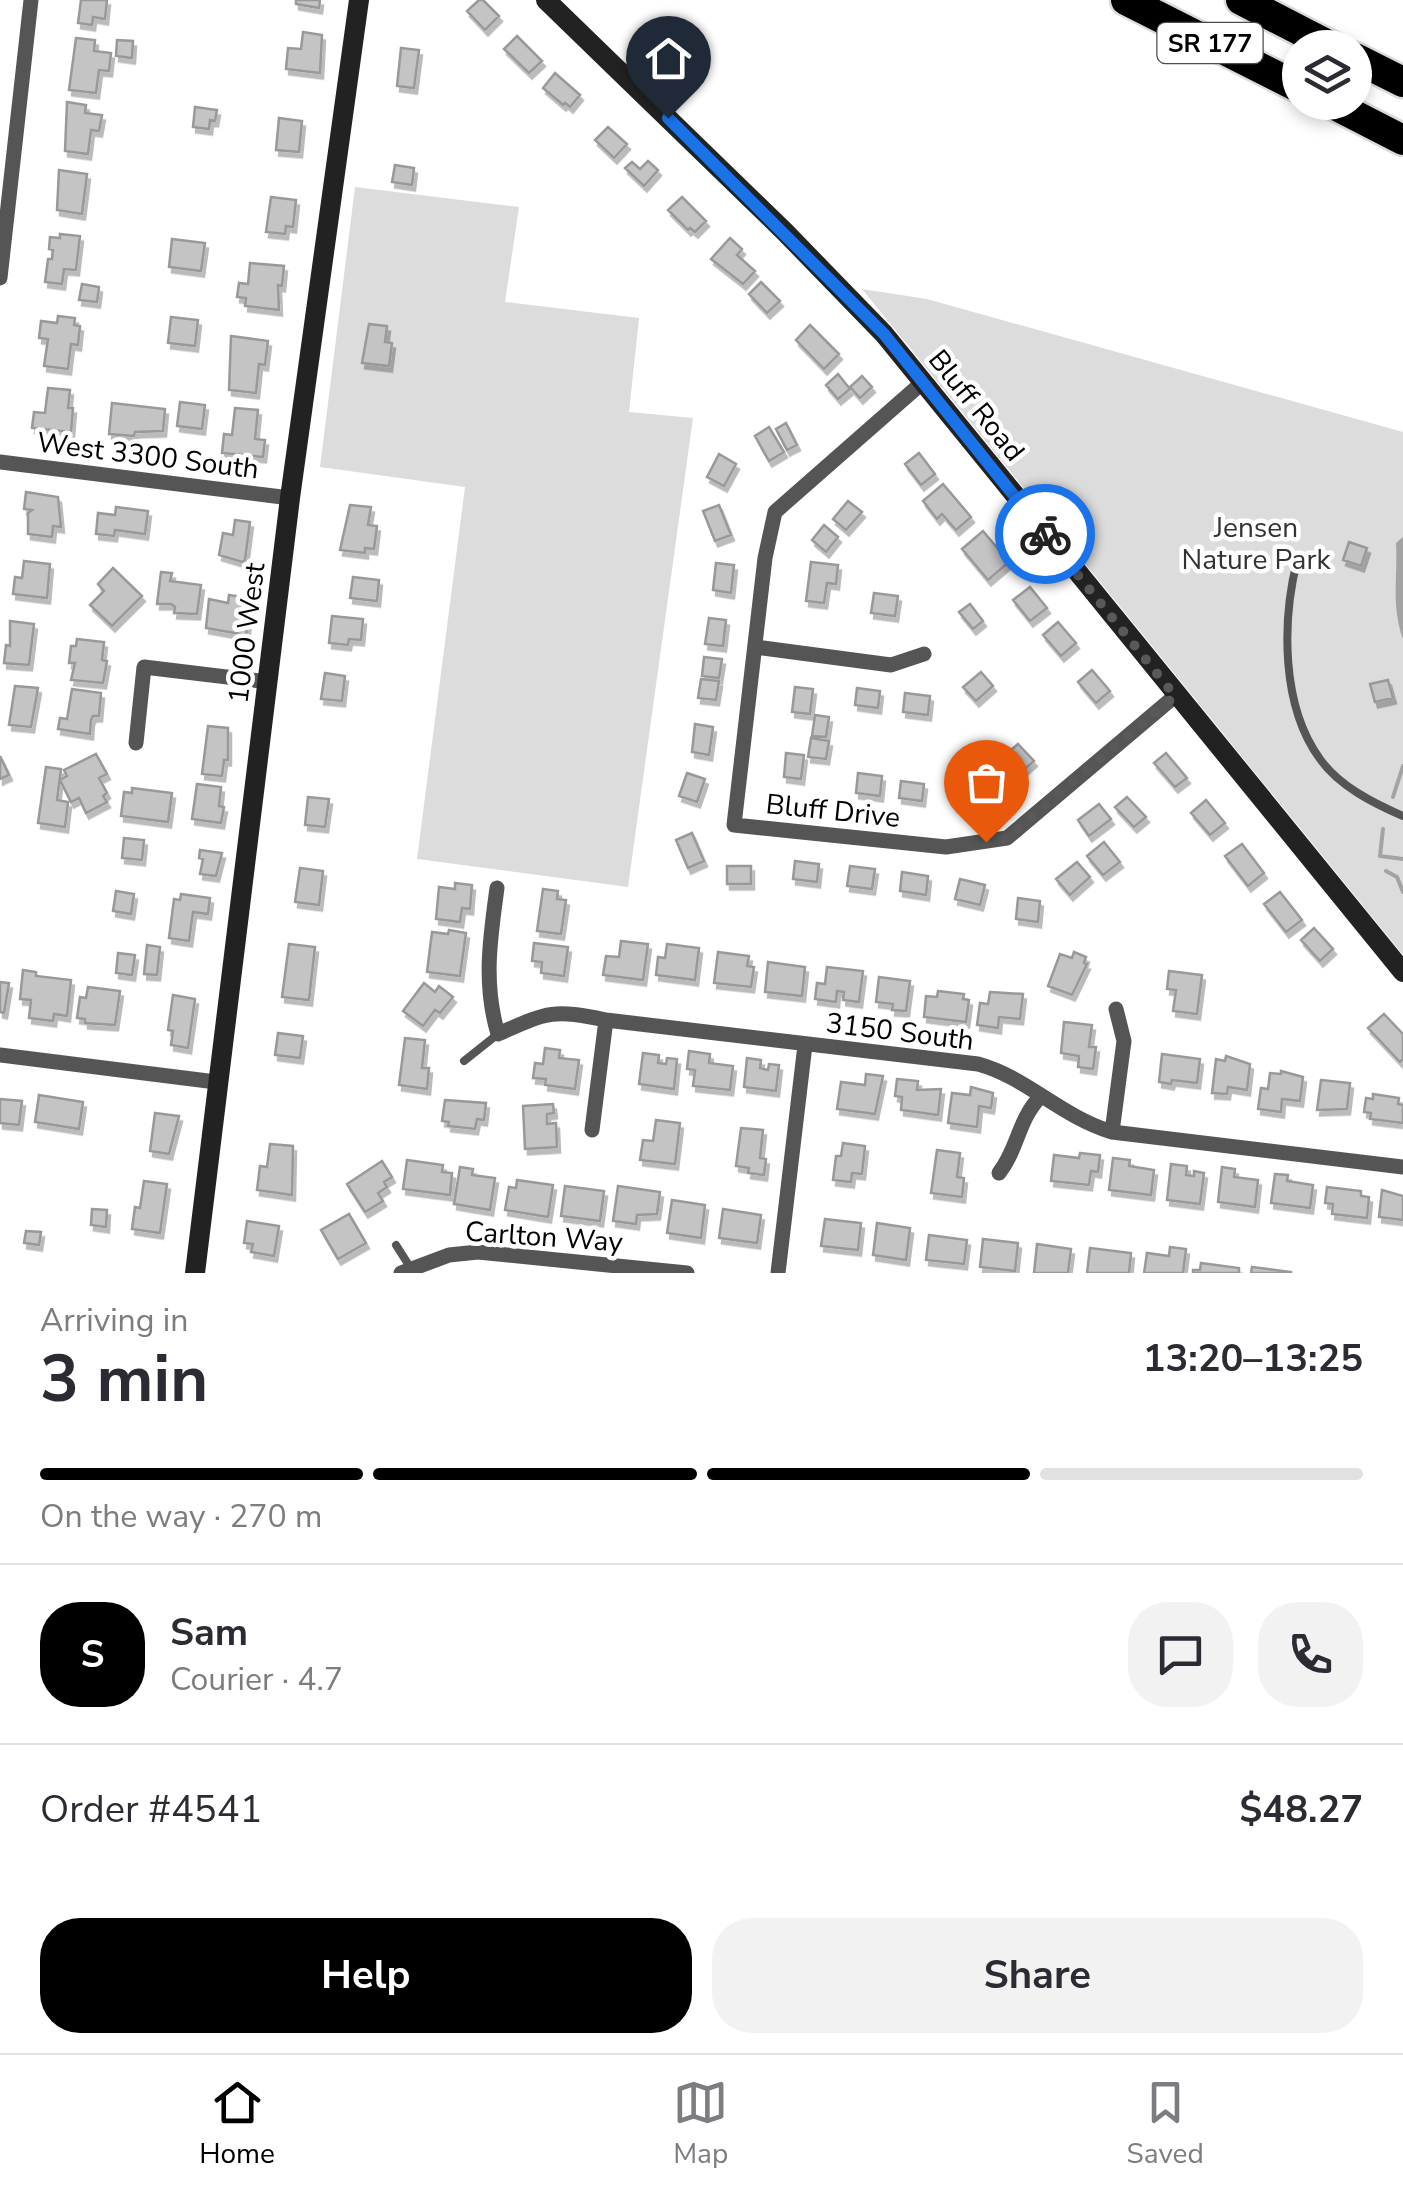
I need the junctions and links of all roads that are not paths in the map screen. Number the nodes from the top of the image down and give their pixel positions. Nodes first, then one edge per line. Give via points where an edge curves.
1 (31, 0) edge
2 (359, 0) edge
3 (546, 0) edge
4 (1126, 0) edge
5 (1241, 0) edge
6 (1299, 30) edge
7 (1372, 66) edge
8 (1282, 79) edge
9 (1403, 82) edge
10 (1364, 120) edge
11 (1403, 140) edge
12 (0, 278) edge
13 (923, 382) junction
14 (0, 462) edge
15 (290, 498) junction
16 (1298, 561) dead end
17 (755, 646) junction
18 (924, 654) dead end
19 (268, 682) junction
20 (1175, 696) junction
21 (136, 743) dead end
22 (1403, 816) edge
23 (496, 888) dead end
24 (1400, 963) edge
25 (1116, 1009) dead end
26 (606, 1020) junction
27 (498, 1034) junction
28 (805, 1045) junction
29 (0, 1055) edge
30 (464, 1062) dead end
31 (216, 1082) junction
32 (1040, 1097) junction
33 (592, 1130) dead end
34 (1112, 1132) junction
35 (1403, 1168) edge
36 (998, 1174) dead end
37 (396, 1245) dead end
38 (406, 1270) edge
39 (636, 1270) edge
40 (195, 1273) edge
41 (687, 1273) edge
42 (778, 1273) edge

1 - 12 street
2 - 15 main road, 1000 West
3 - 13 main road, Bluff Road via 786,232
4 - 8 highway, SR 177
5 - 6 highway, SR 177
7 - 9 highway
10 - 11 highway
13 - 17 street, Bluff Drive via 775,512
13 - 20 main road, Bluff Road
14 - 15 street, West 3300 South
15 - 19 main road, 1000 West
16 - 22 lane via 1288,596 1287,648 1303,726 1320,759 1346,784
17 - 18 street via 890,665
17 - 20 street, Bluff Drive via 734,825 946,847 1007,838
19 - 21 street via 144,667
19 - 31 main road, 1000 West
20 - 24 main road, Bluff Road
23 - 27 street via 487,978
25 - 34 street via 1124,1041
26 - 27 street, 3150 South via 542,1014
26 - 28 street, 3150 South
26 - 33 street
27 - 30 lane
28 - 32 street, 3150 South via 978,1064
28 - 42 street
29 - 31 street
31 - 40 main road, 1000 West
32 - 34 street, 3150 South
32 - 36 street via 1020,1123 1010,1159
34 - 35 street, 3150 South
37 - 38 lane
38 - 39 street, Carlton Way via 478,1252
39 - 41 street, Carlton Way

